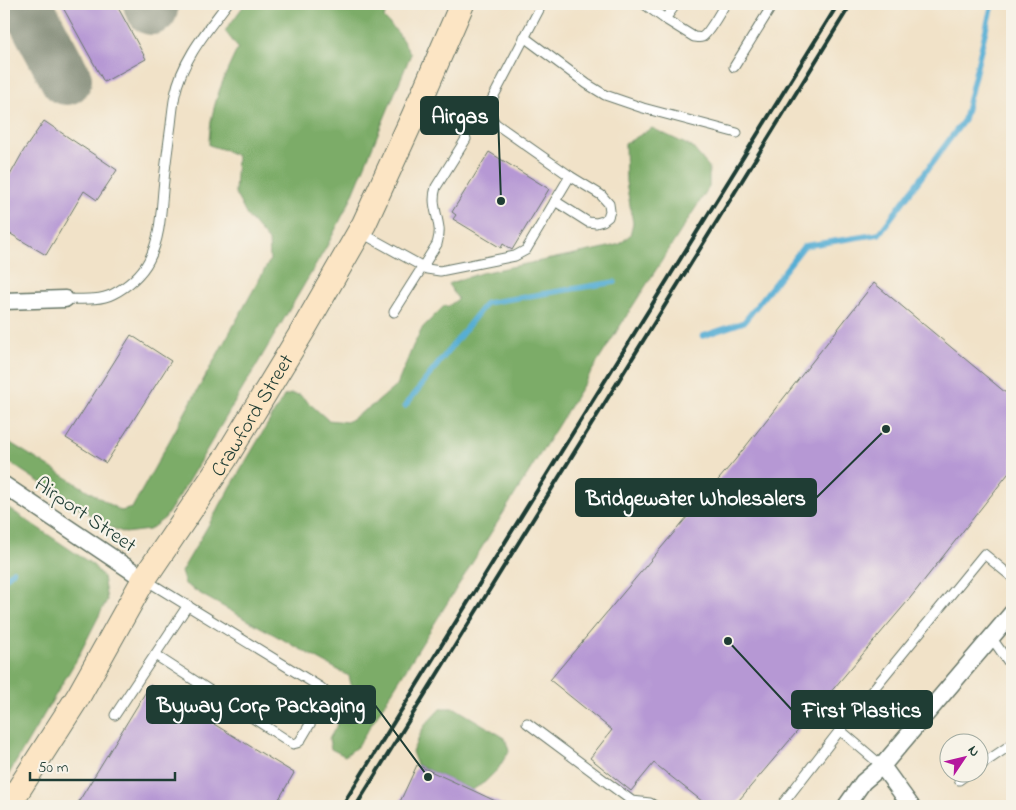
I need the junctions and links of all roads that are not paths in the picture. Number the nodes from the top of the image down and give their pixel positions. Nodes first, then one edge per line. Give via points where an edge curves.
1 (227, 4) edge
2 (462, 4) edge
3 (542, 4) edge
4 (644, 4) edge
5 (676, 4) edge
6 (725, 4) edge
7 (773, 4) edge
8 (665, 19) junction
9 (524, 37) junction
10 (734, 67) dead end
11 (737, 133) dead end
12 (466, 139) dead end
13 (570, 176) junction
14 (555, 200) junction
15 (360, 232) junction
16 (423, 266) junction
17 (65, 299) joint
18 (4, 301) edge
19 (394, 312) dead end
20 (4, 485) edge
21 (1012, 577) edge
22 (144, 579) junction
23 (188, 605) junction
24 (1012, 613) edge
25 (991, 637) junction
26 (155, 655) junction
27 (1012, 667) edge
28 (115, 715) dead end
29 (527, 723) dead end
30 (840, 730) junction
31 (1012, 744) edge
32 (988, 760) edge
33 (882, 766) junction
34 (8, 806) edge
35 (655, 806) edge
36 (781, 806) edge
37 (846, 806) edge
38 (911, 806) edge

1 - 17 lane via 181,72 175,95 158,230 149,261 138,275 113,294
2 - 15 main road, Crawford Street
3 - 9 lane
4 - 8 lane
5 - 8 lane
6 - 8 lane via 703,36 694,37
7 - 10 lane
9 - 11 lane via 605,96
9 - 13 lane via 486,109 487,113 496,124
12 - 16 lane via 433,195 439,236
13 - 14 lane
13 - 14 lane via 601,195 609,204 608,218 596,223 588,222
14 - 16 lane via 526,250 515,256 440,271
15 - 16 lane
15 - 22 main road, Crawford Street via 225,459
16 - 19 lane
17 - 18 street
20 - 22 street, Airport Street
21 - 30 lane via 984,554
22 - 23 lane
22 - 34 main road, Crawford Street via 78,697
23 - 26 lane
23 - 26 lane via 326,692 324,702 300,741 293,744
24 - 25 street
25 - 27 lane
25 - 33 street
26 - 28 lane
29 - 35 lane via 632,800
30 - 33 lane
30 - 36 lane
31 - 32 lane
33 - 37 street via 863,782
33 - 38 street

